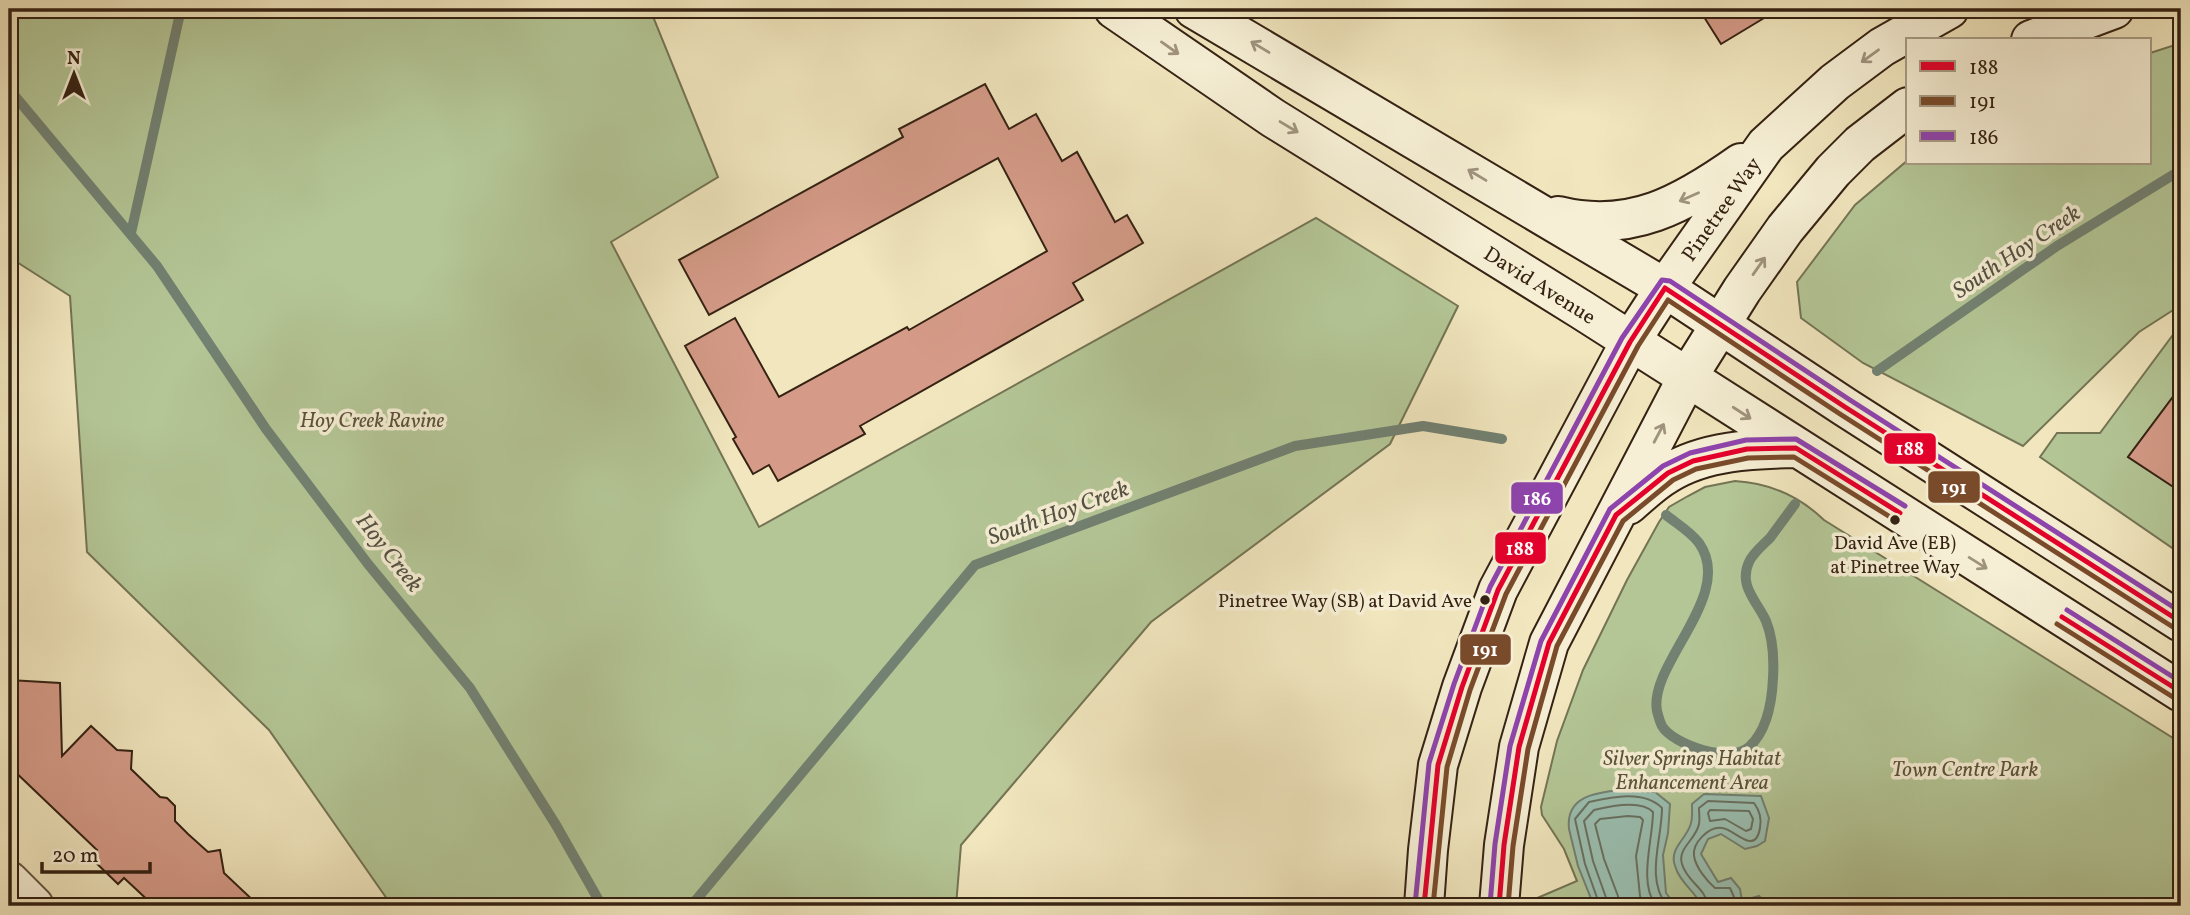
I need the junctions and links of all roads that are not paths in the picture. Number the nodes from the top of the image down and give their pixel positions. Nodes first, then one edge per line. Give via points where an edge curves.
1 (1114, 9) edge
2 (1194, 9) edge
3 (1949, 9) edge
4 (2114, 9) edge
5 (2036, 38) edge
6 (1906, 109) edge
7 (1766, 145) junction
8 (1536, 210) junction
9 (1665, 288) junction
10 (1721, 323) junction
11 (1630, 342) junction
12 (1687, 378) junction
13 (1796, 448) junction
14 (1616, 515) junction
15 (2181, 622) edge
16 (2181, 692) edge
17 (9, 881) edge
18 (34, 906) edge
19 (1424, 906) edge
20 (1499, 906) edge

1 -> 11 main road, David Avenue via 1273,118
8 -> 2 main road
3 -> 7 main road, Pinetree Way via 1882,47 1835,82
4 - 5 main road
10 -> 6 main road via 1784,229 1833,172
7 -> 8 main road via 1700,192 1632,219 1583,222
7 - 9 main road, Pinetree Way
8 - 9 main road
9 - 10 main road
9 - 11 main road, Pinetree Way
10 - 12 main road
10 - 15 main road
11 - 12 main road, David Avenue
11 - 19 main road, Pinetree Way via 1498,590 1462,687 1438,765
12 -> 13 main road, David Avenue
14 -> 12 main road
13 - 14 main road via 1747,449 1693,461 1668,473
13 -> 16 main road, David Avenue
14 - 20 main road via 1549,643 1519,747
17 - 18 main road

